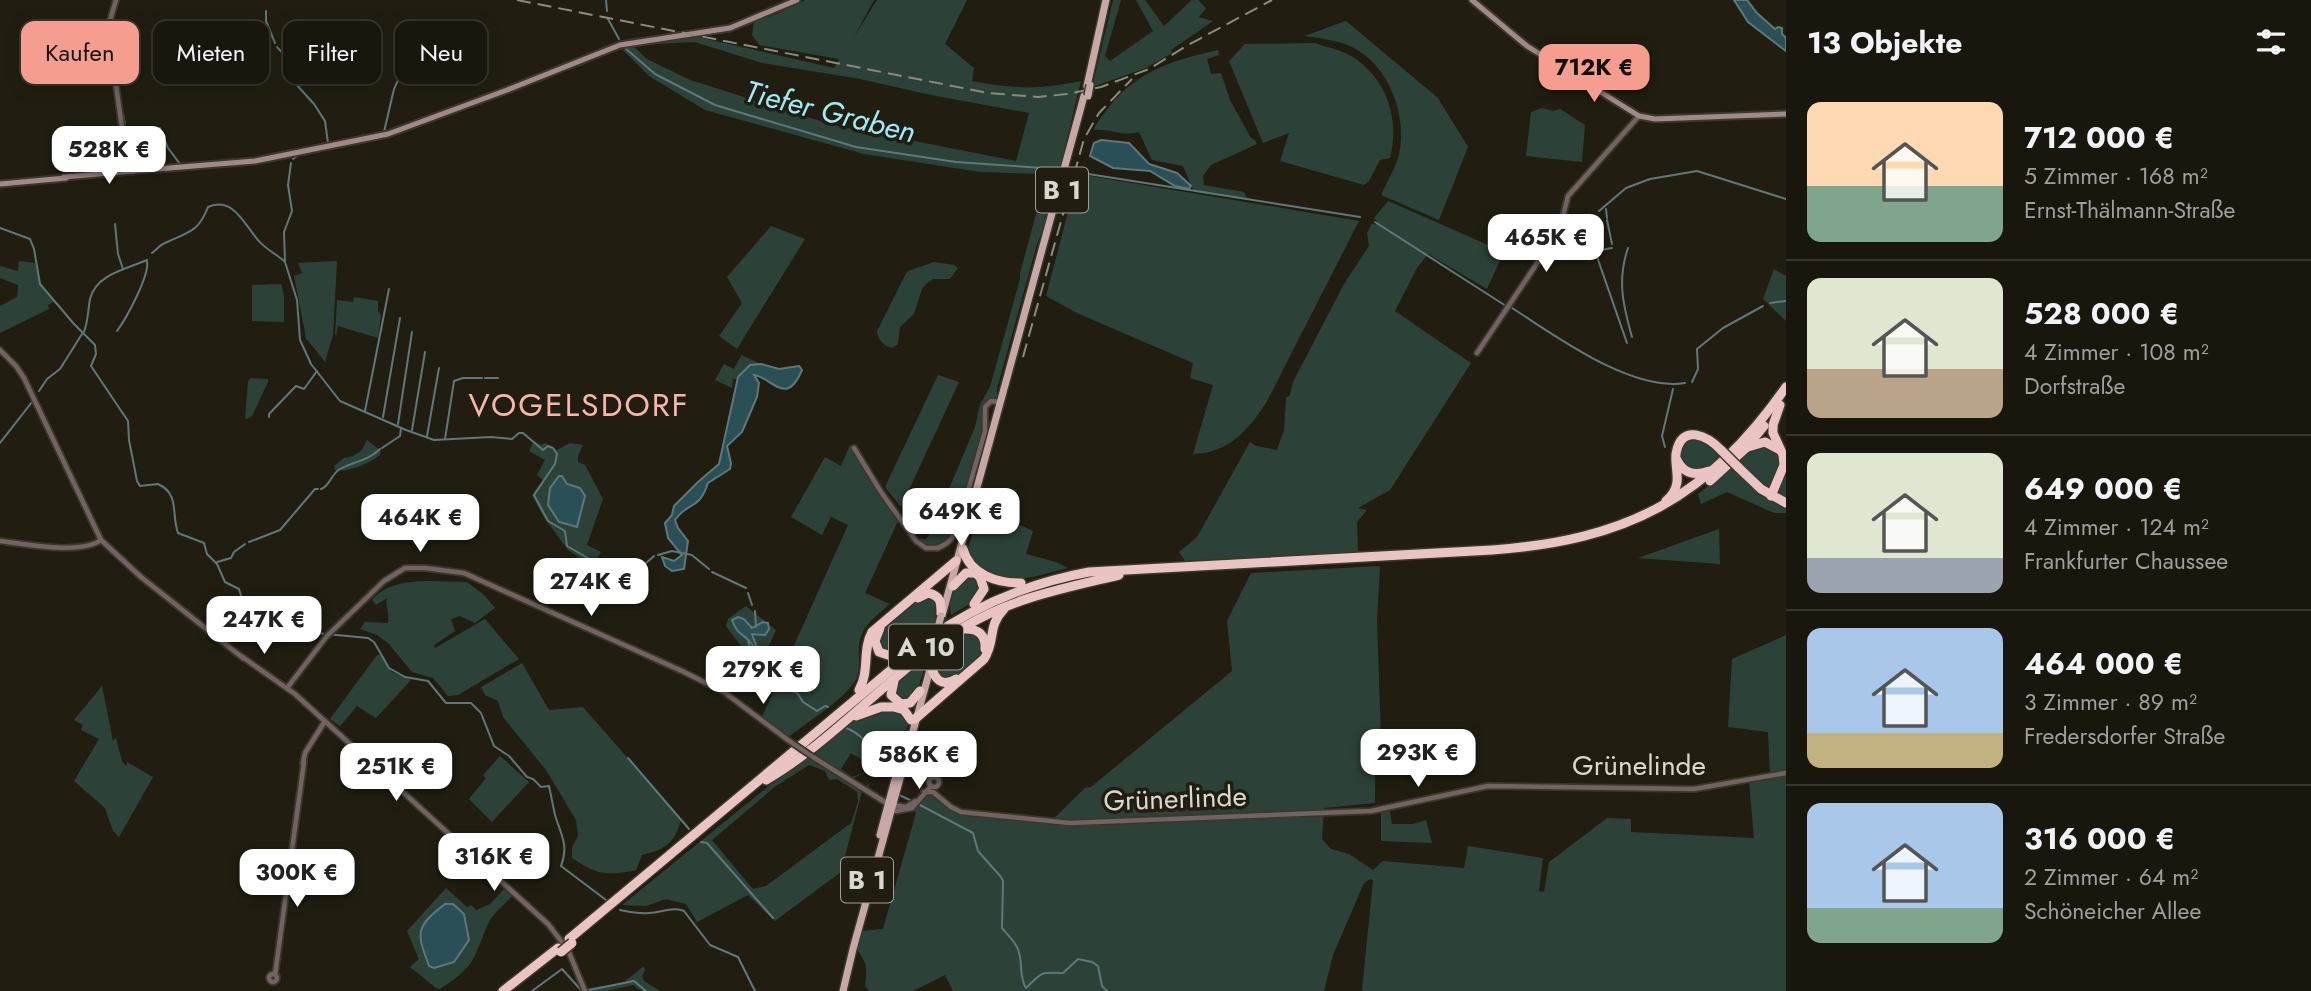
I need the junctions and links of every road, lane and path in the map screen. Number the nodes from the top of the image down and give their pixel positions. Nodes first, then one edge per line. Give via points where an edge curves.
1 (116, 0) edge
2 (797, 0) edge
3 (1108, 0) edge
4 (1472, 0) edge
5 (1786, 114) edge
6 (1639, 116) junction
7 (130, 171) junction
8 (0, 184) edge
9 (0, 350) edge
10 (1476, 353) dead end
11 (1014, 358) junction
12 (1786, 387) edge
13 (1786, 396) edge
14 (1000, 402) junction
15 (1780, 405) junction
16 (854, 448) dead end
17 (1746, 448) junction
18 (1781, 451) junction
19 (1676, 455) junction
20 (1713, 470) junction
21 (1770, 496) junction
22 (1786, 503) edge
23 (1654, 511) junction
24 (101, 540) junction
25 (0, 541) edge
26 (963, 548) junction
27 (956, 561) junction
28 (1089, 572) junction
29 (1119, 575) junction
30 (1021, 583) junction
31 (953, 586) junction
32 (974, 604) junction
33 (1008, 605) junction
34 (943, 615) junction
35 (959, 630) junction
36 (902, 653) junction
37 (932, 659) junction
38 (895, 679) junction
39 (287, 688) junction
40 (859, 690) junction
41 (920, 691) junction
42 (848, 719) junction
43 (913, 720) junction
44 (325, 721) junction
45 (1786, 773) edge
46 (764, 779) junction
47 (933, 785) junction
48 (924, 792) junction
49 (942, 799) junction
50 (892, 808) junction
51 (1318, 814) joint
52 (560, 950) junction
53 (273, 990) edge
54 (503, 991) edge
55 (512, 991) edge
56 (585, 991) edge
57 (841, 991) edge

1 - 7 street via 108,27
2 - 7 main road via 730,28 620,45 392,132 342,145 255,161
3 - 11 main road, B 1, bridge
4 - 6 main road via 1527,46
5 - 6 main road
6 - 10 street via 1568,196 1559,230
7 - 8 main road
9 - 24 street via 24,378
11 - 14 main road, B 1
11 - 26 main road, B 1
12 - 20 highway, A 10
13 - 15 highway, A 10
14 - 16 street via 991,401 985,407 985,431 966,498 952,538 938,548 926,548 916,541
14 - 27 main road, B 1
15 - 17 highway, A 10
15 - 18 highway via 1773,433
17 - 18 highway via 1765,442
17 - 29 highway, A 10 via 1675,505 1633,527 1576,545 1495,554
18 - 21 highway via 1783,465
19 - 20 highway via 1680,466 1692,474
19 - 21 highway, bridge via 1682,440 1707,437
19 - 23 highway via 1675,490
20 - 23 highway, A 10
21 - 22 highway
23 - 28 highway, A 10 via 1595,534 1529,547
24 - 25 street via 94,545 62,547
24 - 39 street via 144,579
26 - 30 highway via 971,564 988,577
26 - 31 main road, B 1
27 - 34 main road, B 1
27 - 40 highway via 872,632 867,671
28 - 30 highway
28 - 46 highway, A 10 via 1019,589 951,623
29 - 33 highway
29 - 46 highway, A 10 via 1049,585 967,619 921,650
30 - 32 highway
31 - 32 highway via 966,573 980,577 984,589
31 - 34 main road, B 1
32 - 36 highway
33 - 35 highway
33 - 43 highway via 993,623 984,659
34 - 36 highway via 940,599 928,593 879,630 875,641 879,652
34 - 37 main road, B 1, bridge
35 - 37 highway via 972,629 982,635 985,647 979,659 948,683 936,678
35 - 38 highway
36 - 40 highway
37 - 41 main road, B 1
37 - 43 main road, B 1
38 - 41 highway via 891,692 897,702 910,703
38 - 42 highway
39 - 44 street
39 - 50 street, bridge via 329,634 388,578 411,567 464,573 724,692
40 - 46 highway via 783,753
41 - 43 main road, B 1
42 - 43 highway via 889,706 904,710
42 - 46 highway via 792,765
43 - 50 main road, B 1
44 - 53 street via 303,762 277,964 269,979 274,982
44 - 56 street via 554,931 568,950
45 - 51 street, Grünelinde via 1694,789 1492,785 1382,810
46 - 52 highway, A 10, bridge
47 - 48 street
47 - 49 street
47 - 50 street via 911,804
48 - 49 street, Grünerlinde
48 - 50 street via 912,808
49 - 51 street, Grünerlinde via 957,811 1070,824
50 - 57 main road, B 1
52 - 54 highway, A 10
52 - 55 highway, A 10

